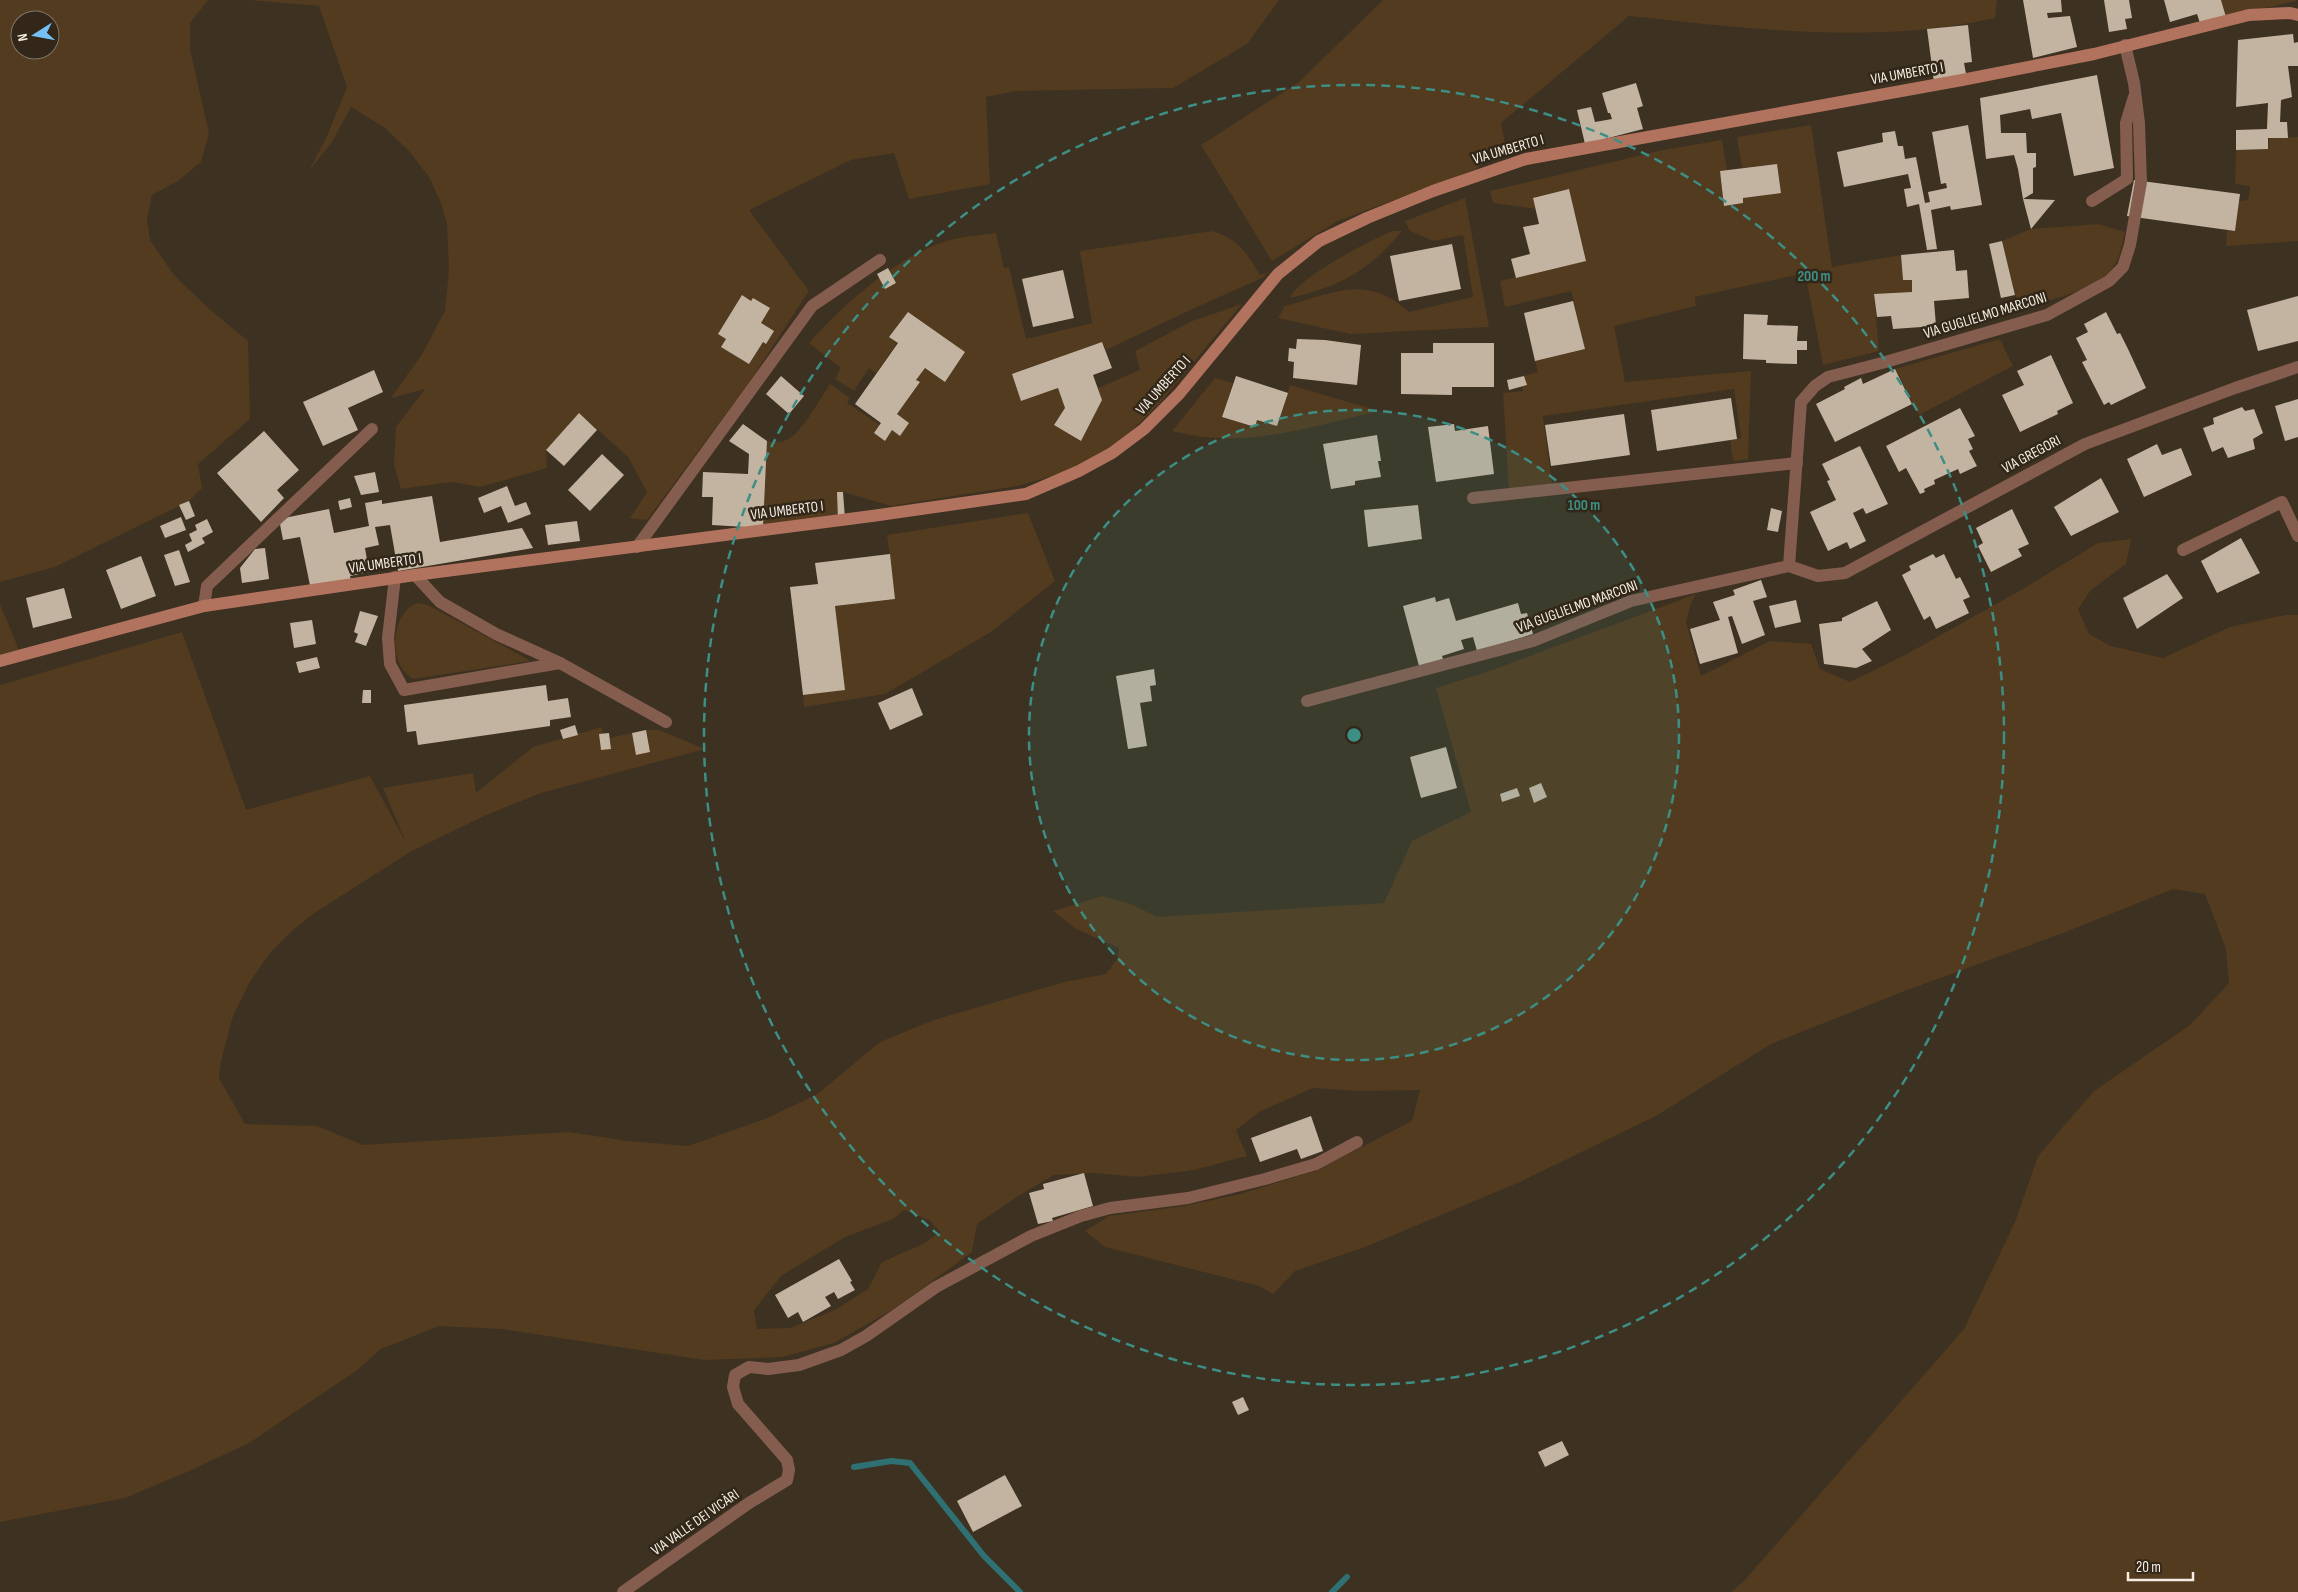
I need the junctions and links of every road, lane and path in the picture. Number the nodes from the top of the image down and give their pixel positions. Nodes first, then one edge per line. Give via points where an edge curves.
1 (2298, 15) edge
2 (2125, 45) junction
3 (2135, 92) junction
4 (2092, 201) dead end
5 (880, 260) dead end
6 (2298, 367) edge
7 (372, 429) dead end
8 (1797, 463) junction
9 (1473, 498) dead end
10 (2298, 536) edge
11 (637, 547) junction
12 (2183, 550) dead end
13 (1789, 566) junction
14 (416, 575) junction
15 (395, 578) junction
16 (204, 606) junction
17 (0, 661) edge
18 (560, 663) junction
19 (1306, 701) dead end
20 (666, 722) dead end
21 (1357, 1142) dead end
22 (623, 1592) edge

1 - 2 main road, VIA UMBERTO I via 2249,15
2 - 3 street, VIA GUGLIELMO MARCONI
2 - 11 main road, VIA UMBERTO I via 1962,80 1526,159 1475,175 1319,241 1278,274 1179,394 1144,429 1112,453 1079,471 1026,494
3 - 4 street, VIA GUGLIELMO MARCONI via 2126,123 2127,179
3 - 8 street, VIA GUGLIELMO MARCONI via 2141,182 2123,267 2109,281 2047,314 1828,377 1815,386 1802,402
5 - 11 street via 812,306
6 - 13 street, VIA GREGORI via 2085,444 1846,573 1818,576
7 - 16 street via 206,586
8 - 9 street
8 - 13 street, VIA GUGLIELMO MARCONI
10 - 12 street via 2282,502
11 - 14 main road, VIA UMBERTO I
13 - 19 street, VIA GUGLIELMO MARCONI via 1631,601 1533,641
14 - 15 main road, VIA UMBERTO I
14 - 18 street via 440,602 496,634
15 - 16 main road, VIA UMBERTO I
15 - 18 street via 388,638 390,664 404,690
16 - 17 main road, VIA UMBERTO I
18 - 20 street
21 - 22 street, VIA VALLE DEI VICÀRI via 1316,1164 1265,1179 1188,1198 1110,1208 1081,1216 1031,1236 936,1287 841,1350 798,1365 768,1369 749,1367 736,1375 732,1386 738,1404 787,1460 787,1480

